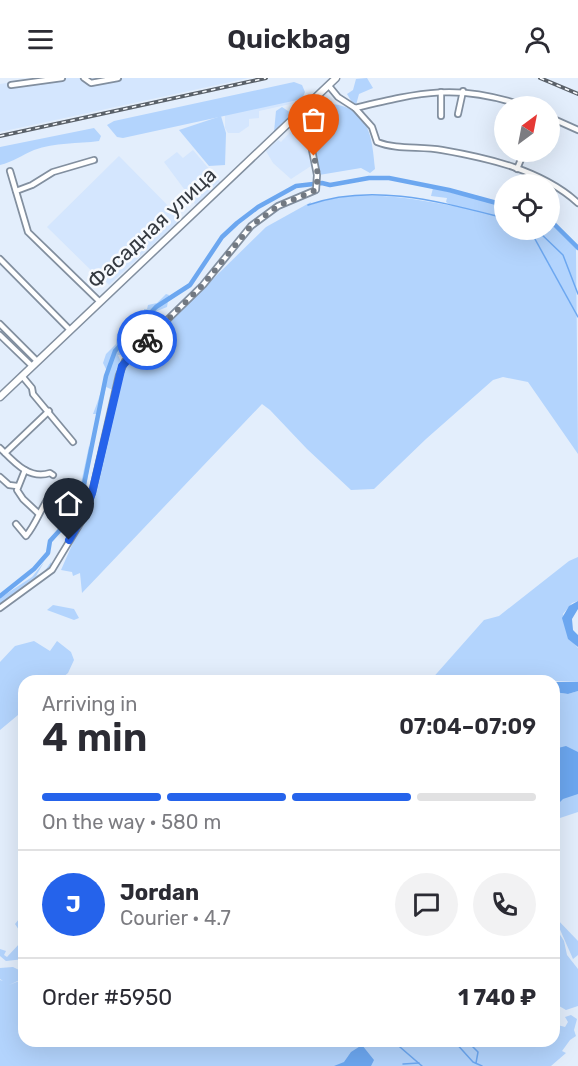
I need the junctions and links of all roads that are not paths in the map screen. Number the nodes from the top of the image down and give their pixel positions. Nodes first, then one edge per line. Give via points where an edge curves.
1 (62, 78) edge
2 (84, 78) edge
3 (118, 78) edge
4 (336, 78) edge
5 (11, 85) dead end
6 (329, 86) junction
7 (463, 91) junction
8 (441, 92) junction
9 (494, 99) edge
10 (356, 108) junction
11 (304, 110) junction
12 (458, 114) dead end
13 (441, 116) dead end
14 (560, 122) edge
15 (578, 130) edge
16 (94, 160) dead end
17 (520, 162) edge
18 (518, 169) junction
19 (10, 171) dead end
20 (16, 191) junction
21 (578, 203) edge
22 (0, 259) edge
23 (99, 301) junction
24 (0, 324) edge
25 (69, 329) junction
26 (0, 335) edge
27 (34, 363) junction
28 (22, 376) junction
29 (0, 397) edge
30 (49, 411) junction
31 (73, 442) dead end
32 (0, 448) edge
33 (5, 453) junction
34 (25, 470) junction
35 (53, 475) dead end
36 (0, 477) edge
37 (17, 486) junction
38 (54, 502) dead end
39 (38, 513) junction
40 (16, 524) dead end
41 (0, 608) edge

1 - 5 street
2 - 3 street via 91,83
4 - 6 main road, Фасадная улица
6 - 10 street
6 - 11 main road, Фасадная улица
7 - 8 street
7 - 9 street
7 - 12 street
8 - 10 street
8 - 13 street
10 - 18 street via 366,117 381,144 464,153
11 - 23 main road, Фасадная улица
11 - 41 street via 318,175 316,190 278,206 251,226 203,285 125,362 81,522 52,570
14 - 15 street
16 - 20 street via 53,172
17 - 18 street
18 - 21 street via 544,179
19 - 20 street
20 - 23 street via 28,232
22 - 25 street
23 - 25 main road, Фасадная улица
24 - 27 street
25 - 27 main road, Фасадная улица
26 - 27 street
27 - 28 main road, Фасадная улица
28 - 29 main road, Фасадная улица
28 - 30 street
30 - 31 street
30 - 33 street
32 - 33 street
33 - 34 street
34 - 35 street via 36,476 50,472
34 - 37 street
36 - 37 street
37 - 39 street via 23,499
38 - 39 street via 49,497
39 - 40 street via 26,536

